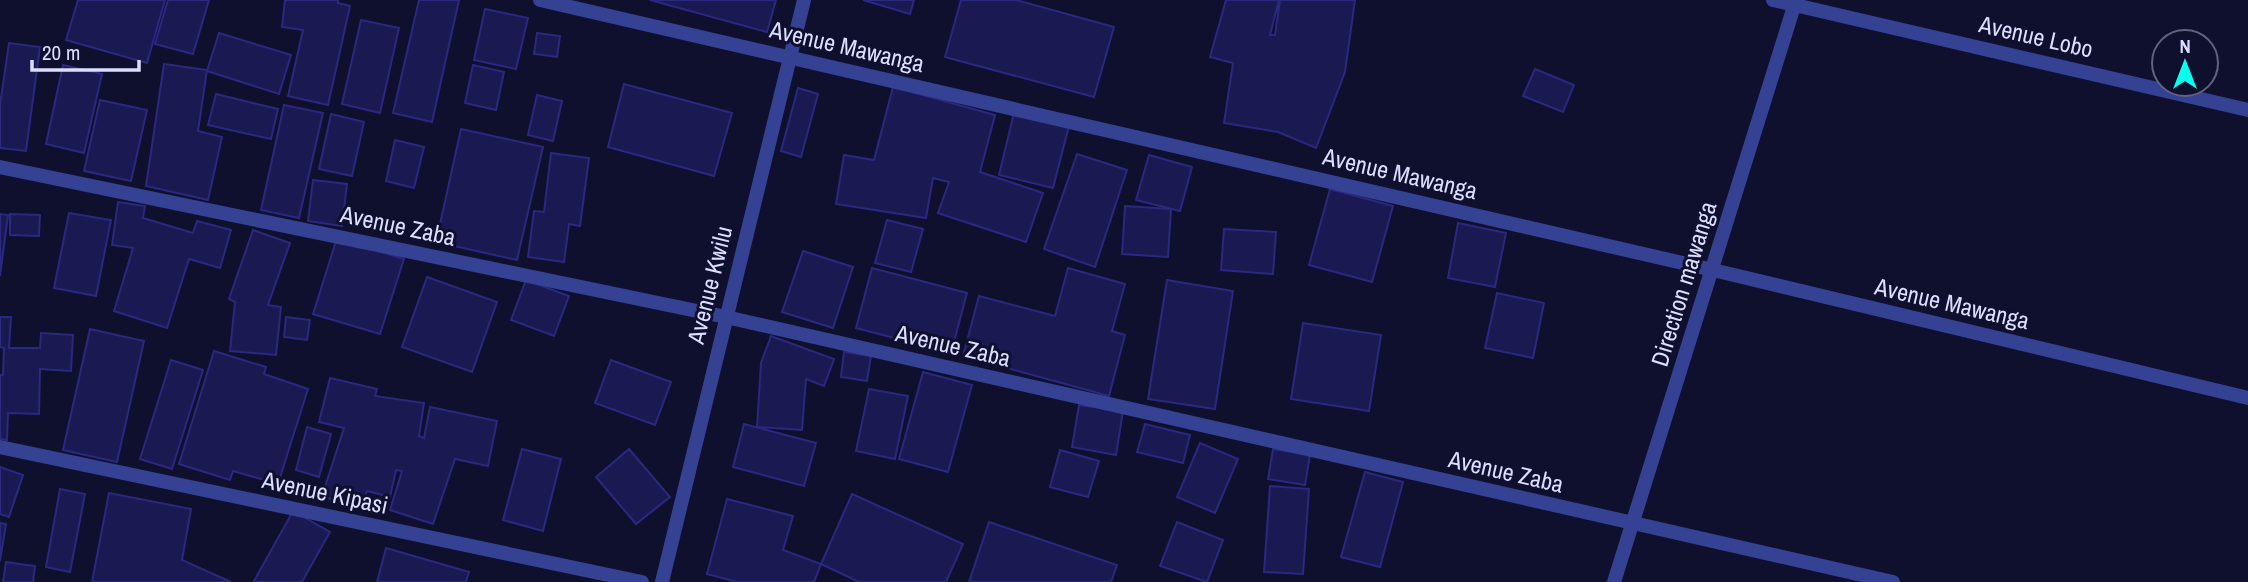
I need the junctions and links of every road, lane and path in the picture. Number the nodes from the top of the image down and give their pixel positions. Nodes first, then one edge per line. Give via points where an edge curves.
1 (540, 0) edge
2 (804, 0) edge
3 (1773, 0) edge
4 (1795, 2) edge
5 (791, 57) junction
6 (2248, 110) edge
7 (0, 167) edge
8 (1713, 270) junction
9 (726, 317) junction
10 (2248, 398) edge
11 (0, 447) edge
12 (1632, 524) junction
13 (642, 582) edge
14 (662, 582) edge
15 (1614, 582) edge
16 (1893, 582) edge

1 - 5 street, Avenue Mawanga
2 - 5 street, Avenue Kwilu
3 - 4 street, Avenue Lobo
4 - 6 street, Avenue Lobo
4 - 8 street, Direction mawanga
5 - 8 street, Avenue Mawanga
5 - 9 street, Avenue Kwilu
7 - 9 street, Avenue Zaba
8 - 10 street, Avenue Mawanga
8 - 12 street, Direction mawanga
9 - 12 street, Avenue Zaba
9 - 14 street, Avenue Kwilu
11 - 13 street, Avenue Kipasi
12 - 15 street, Direction mawanga
12 - 16 street, Avenue Zaba

